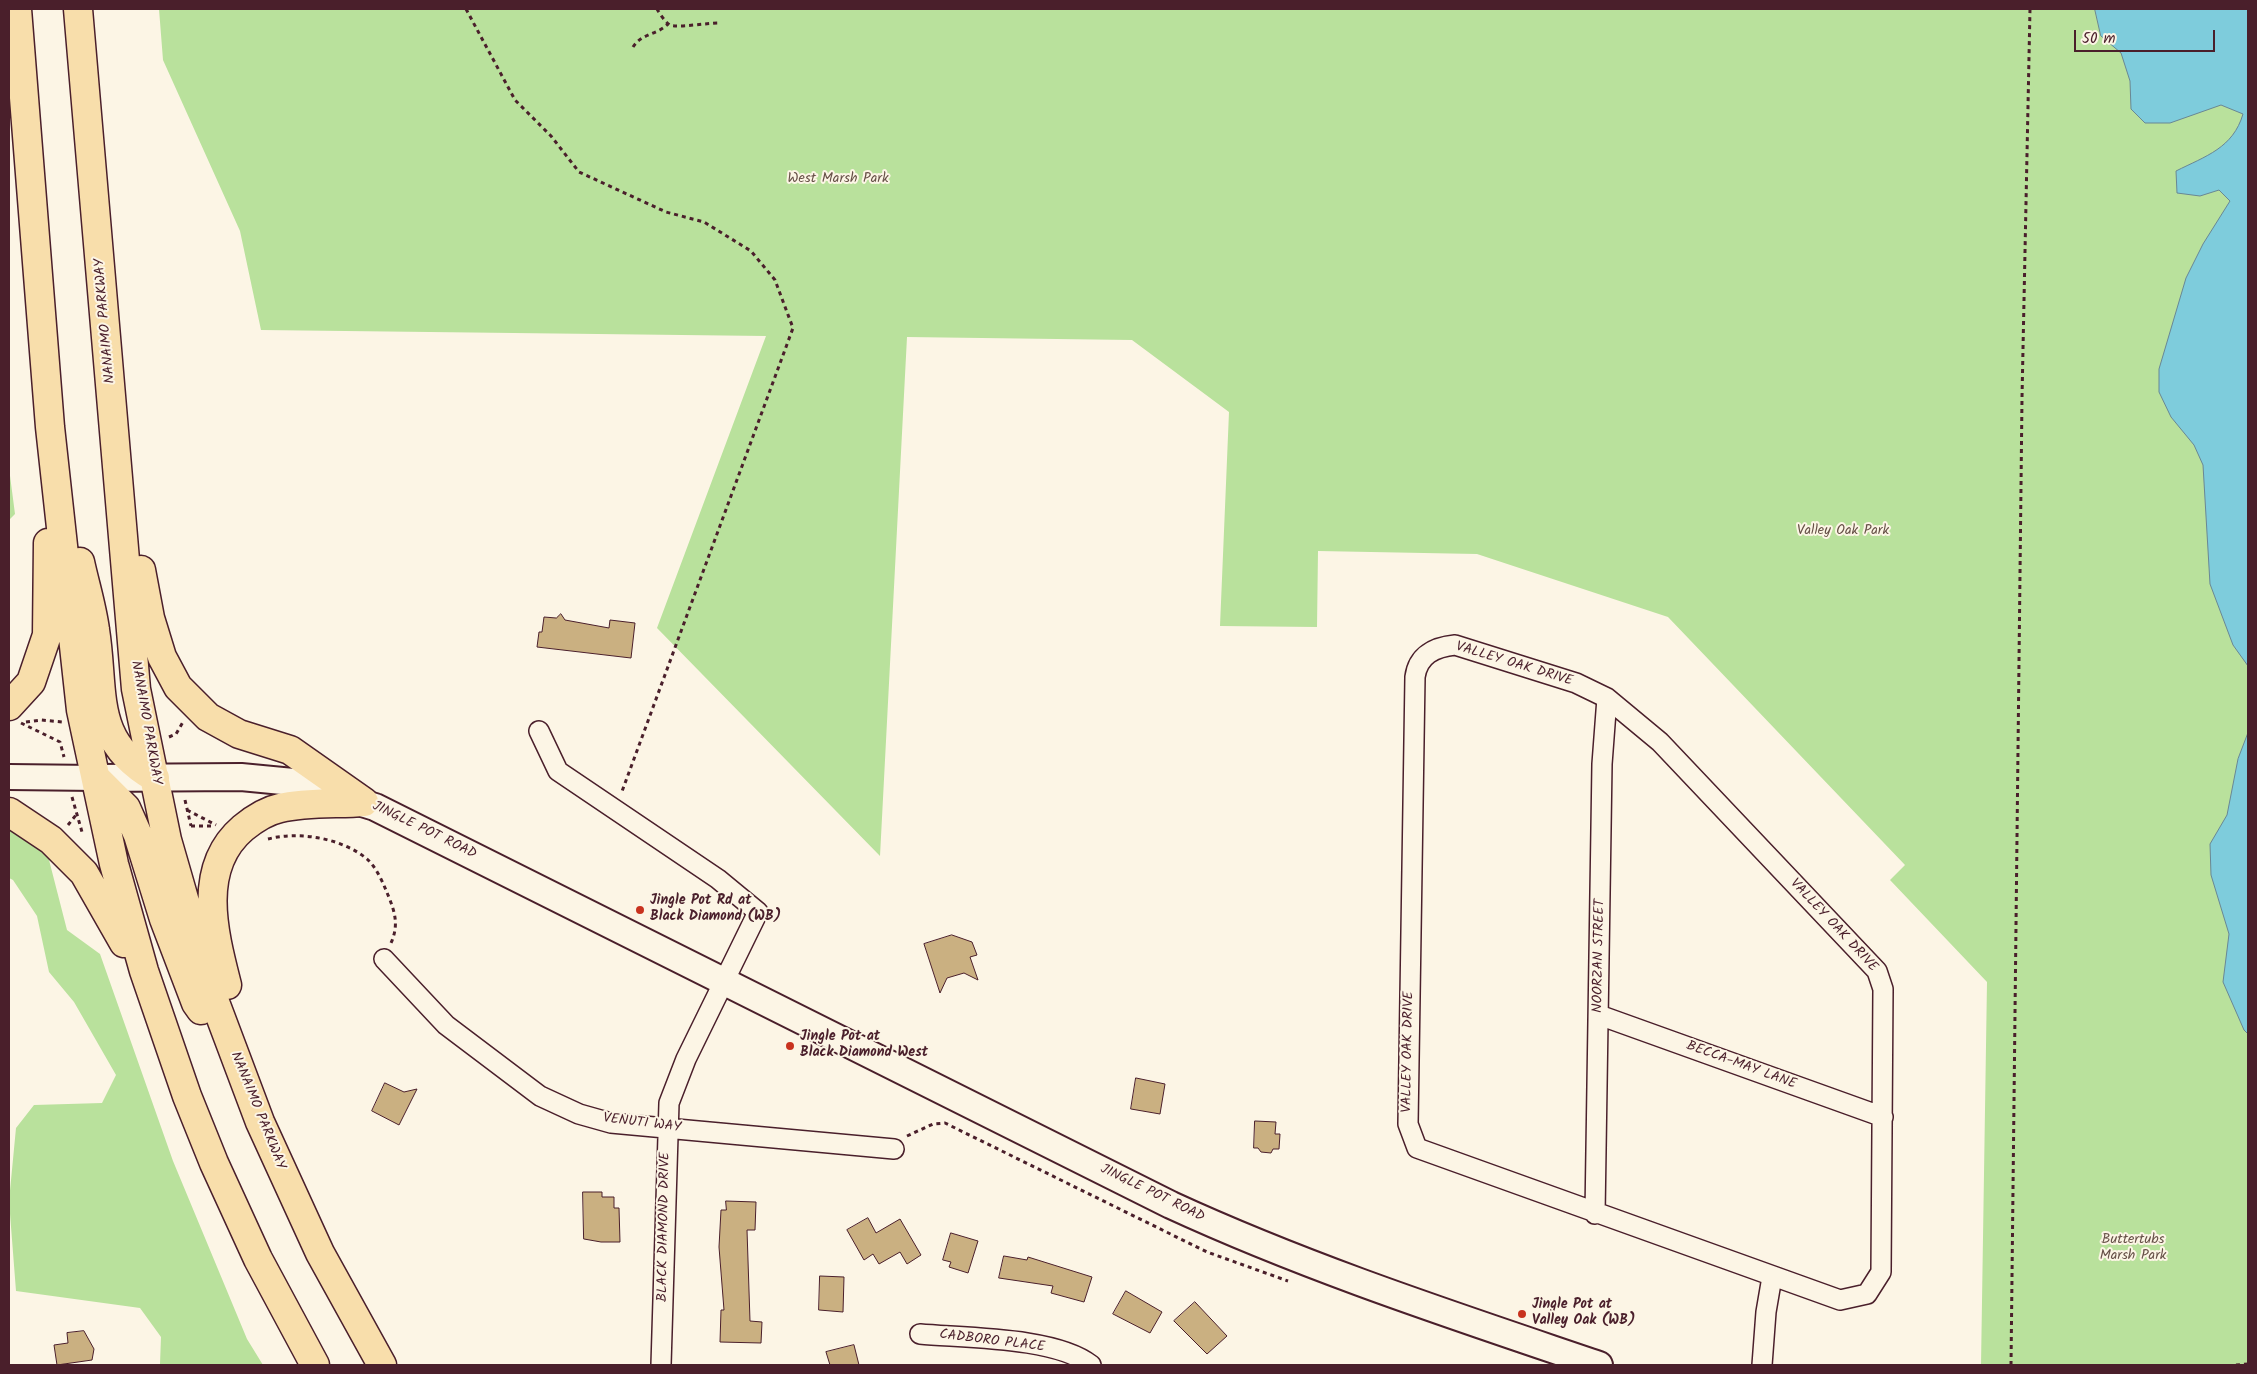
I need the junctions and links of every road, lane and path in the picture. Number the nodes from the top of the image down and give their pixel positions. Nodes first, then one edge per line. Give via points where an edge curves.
1 (17, 9) edge
2 (78, 9) edge
3 (466, 9) edge
4 (657, 9) edge
5 (2030, 9) edge
6 (719, 23) dead end
7 (668, 24) junction
8 (633, 47) dead end
9 (115, 423) junction
10 (50, 427) junction
11 (1607, 698) junction
12 (14, 717) edge
13 (64, 722) dead end
14 (539, 731) dead end
15 (61, 746) dead end
16 (9, 777) edge
17 (96, 778) junction
18 (155, 778) junction
19 (364, 802) junction
20 (616, 808) junction
21 (9, 812) edge
22 (192, 826) junction
23 (218, 826) junction
24 (184, 827) dead end
25 (223, 830) dead end
26 (265, 840) dead end
27 (384, 959) joint
28 (144, 971) junction
29 (724, 980) junction
30 (1599, 1015) junction
31 (234, 1056) junction
32 (1882, 1117) junction
33 (667, 1128) junction
34 (894, 1149) dead end
35 (1595, 1214) junction
36 (1772, 1277) junction
37 (920, 1334) dead end
38 (2248, 1364) edge
39 (315, 1365) edge
40 (382, 1365) edge
41 (661, 1365) edge
42 (1090, 1365) edge
43 (1599, 1365) edge
44 (1762, 1365) edge
45 (2011, 1365) edge
46 (2236, 1365) edge

1 - 10 highway
2 - 9 highway, NANAIMO PARKWAY
3 - 20 path via 515,100 551,136 579,172 666,212 704,222 751,251 775,280 793,328
4 - 7 path
5 - 45 path via 2022,398
6 - 7 path via 692,23 678,28
7 - 8 path via 663,30 642,37
9 - 18 highway, NANAIMO PARKWAY via 136,689
9 - 19 highway via 150,618 162,657 178,687 208,717 238,734 290,750
10 - 12 highway via 47,635 31,682
10 - 17 highway via 80,710
10 - 18 highway via 95,630 104,715 112,738 125,757
11 - 30 street, NOORZAN STREET via 1602,764
11 - 32 street, VALLEY OAK DRIVE via 1660,742 1877,971 1883,989
11 - 35 street, VALLEY OAK DRIVE via 1576,683 1454,645 1440,646 1428,653 1421,660 1415,677 1410,1133 1422,1151
12 - 13 path
12 - 15 path via 60,742
14 - 20 street via 558,771
16 - 17 street, JINGLE POT ROAD
17 - 18 main road, JINGLE POT ROAD
17 - 28 highway via 114,864
17 - 31 highway via 126,808 196,1004
18 - 19 main road, JINGLE POT ROAD via 241,777 292,782
18 - 31 highway, NANAIMO PARKWAY via 167,840 189,920
19 - 29 main road, JINGLE POT ROAD
19 - 31 highway via 280,808 247,824 233,836 224,851 212,890 212,910 214,933 230,998
20 - 29 street via 718,879 758,912
21 - 28 highway via 51,840 84,873
22 - 23 path
22 - 23 path via 187,810
22 - 24 path
23 - 25 path
26 - 27 path via 288,836 324,840 346,846 368,860 384,885 396,919 396,931
27 - 33 street, VENUTI WAY via 446,1025 540,1096 579,1114 611,1123
28 - 39 highway via 170,1051 214,1163 258,1259
29 - 33 street, BLACK DIAMOND DRIVE via 677,1081 669,1103
29 - 43 main road, JINGLE POT ROAD via 1171,1205 1233,1233 1405,1298
30 - 32 street, BECCA-MAY LANE
30 - 35 street, NOORZAN STREET
31 - 40 highway, NANAIMO PARKWAY via 292,1195 333,1278
32 - 36 street, VALLEY OAK DRIVE via 1881,1272 1867,1294 1840,1300
33 - 34 street, VENUTI WAY
33 - 41 street, BLACK DIAMOND DRIVE
35 - 36 street, VALLEY OAK DRIVE
36 - 44 street
37 - 42 street, CADBORO PLACE via 1033,1344 1080,1357
38 - 46 path

